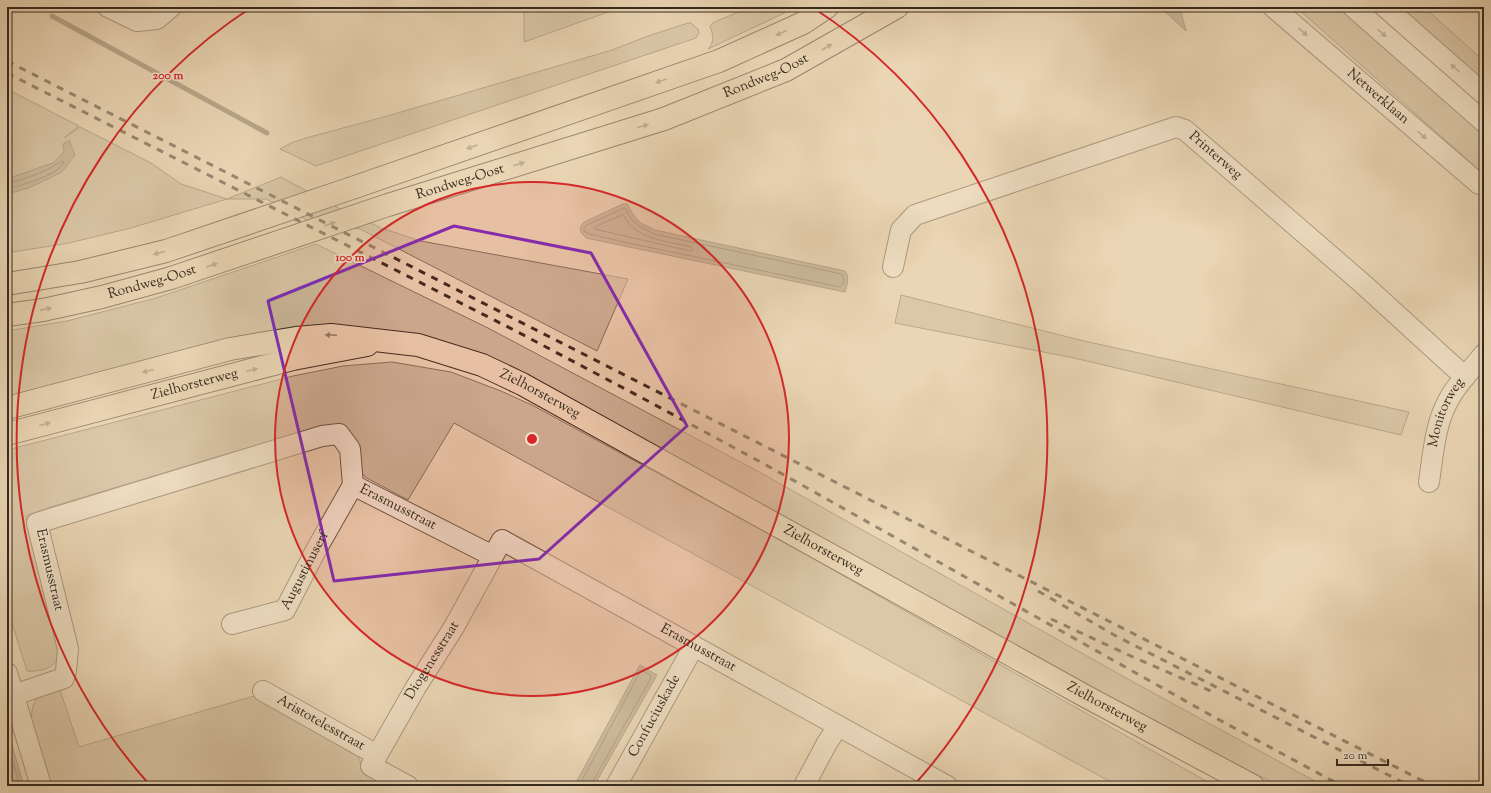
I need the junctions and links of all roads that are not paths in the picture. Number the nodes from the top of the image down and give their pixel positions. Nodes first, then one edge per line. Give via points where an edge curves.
1 (108, 7) edge
2 (171, 7) edge
3 (827, 7) edge
4 (897, 7) edge
5 (1273, 7) edge
6 (1353, 7) edge
7 (1385, 7) edge
8 (1484, 94) edge
9 (1484, 122) edge
10 (1484, 184) edge
11 (894, 267) dead end
12 (7, 284) edge
13 (7, 315) edge
14 (384, 342) junction
15 (1484, 354) edge
16 (1465, 377) junction
17 (7, 408) edge
18 (7, 434) edge
19 (1429, 482) dead end
20 (354, 485) junction
21 (493, 556) junction
22 (232, 624) dead end
23 (694, 646) junction
24 (7, 673) edge
25 (264, 692) dead end
26 (14, 695) junction
27 (838, 726) junction
28 (374, 760) junction
29 (40, 786) edge
30 (408, 786) edge
31 (616, 786) edge
32 (804, 786) edge
33 (947, 786) edge
34 (1253, 786) edge

1 - 2 street via 137,21 157,19
3 -> 12 main road, Rondweg-Oost via 803,23 719,61 362,185 166,251 80,272
13 -> 4 main road, Rondweg-Oost via 102,297 172,278 388,205 664,119 786,70
5 -> 10 street, Netwerklaan via 1479,184
6 -> 9 street
8 -> 7 street
11 - 16 street, Printerweg via 901,230 915,215 1176,127 1185,130 1244,179
14 -> 17 main road, Zielhorsterweg via 332,335 261,343
18 -> 14 main road, Zielhorsterweg via 293,359
14 - 34 main road, Zielhorsterweg via 418,345 482,365 522,384 1085,696
15 - 16 street, Monitorweg
16 - 19 street, Monitorweg via 1447,401 1440,418
20 - 21 street, Erasmusstraat
20 - 22 street, Augustinuserf via 284,610
20 - 26 street, Erasmusstraat via 350,449 339,434 322,436 36,523 68,648 66,671 64,678
21 - 23 street, Erasmusstraat via 502,540
21 - 28 street, Diogenesstraat via 454,627
23 - 27 street, Erasmusstraat
23 - 31 street, Confuciuskade
24 - 26 street
25 - 28 street, Aristotelesstraat
26 - 29 street
27 - 32 street
27 - 33 street, Erasmusstraat
28 - 30 street, Aristotelesstraat

